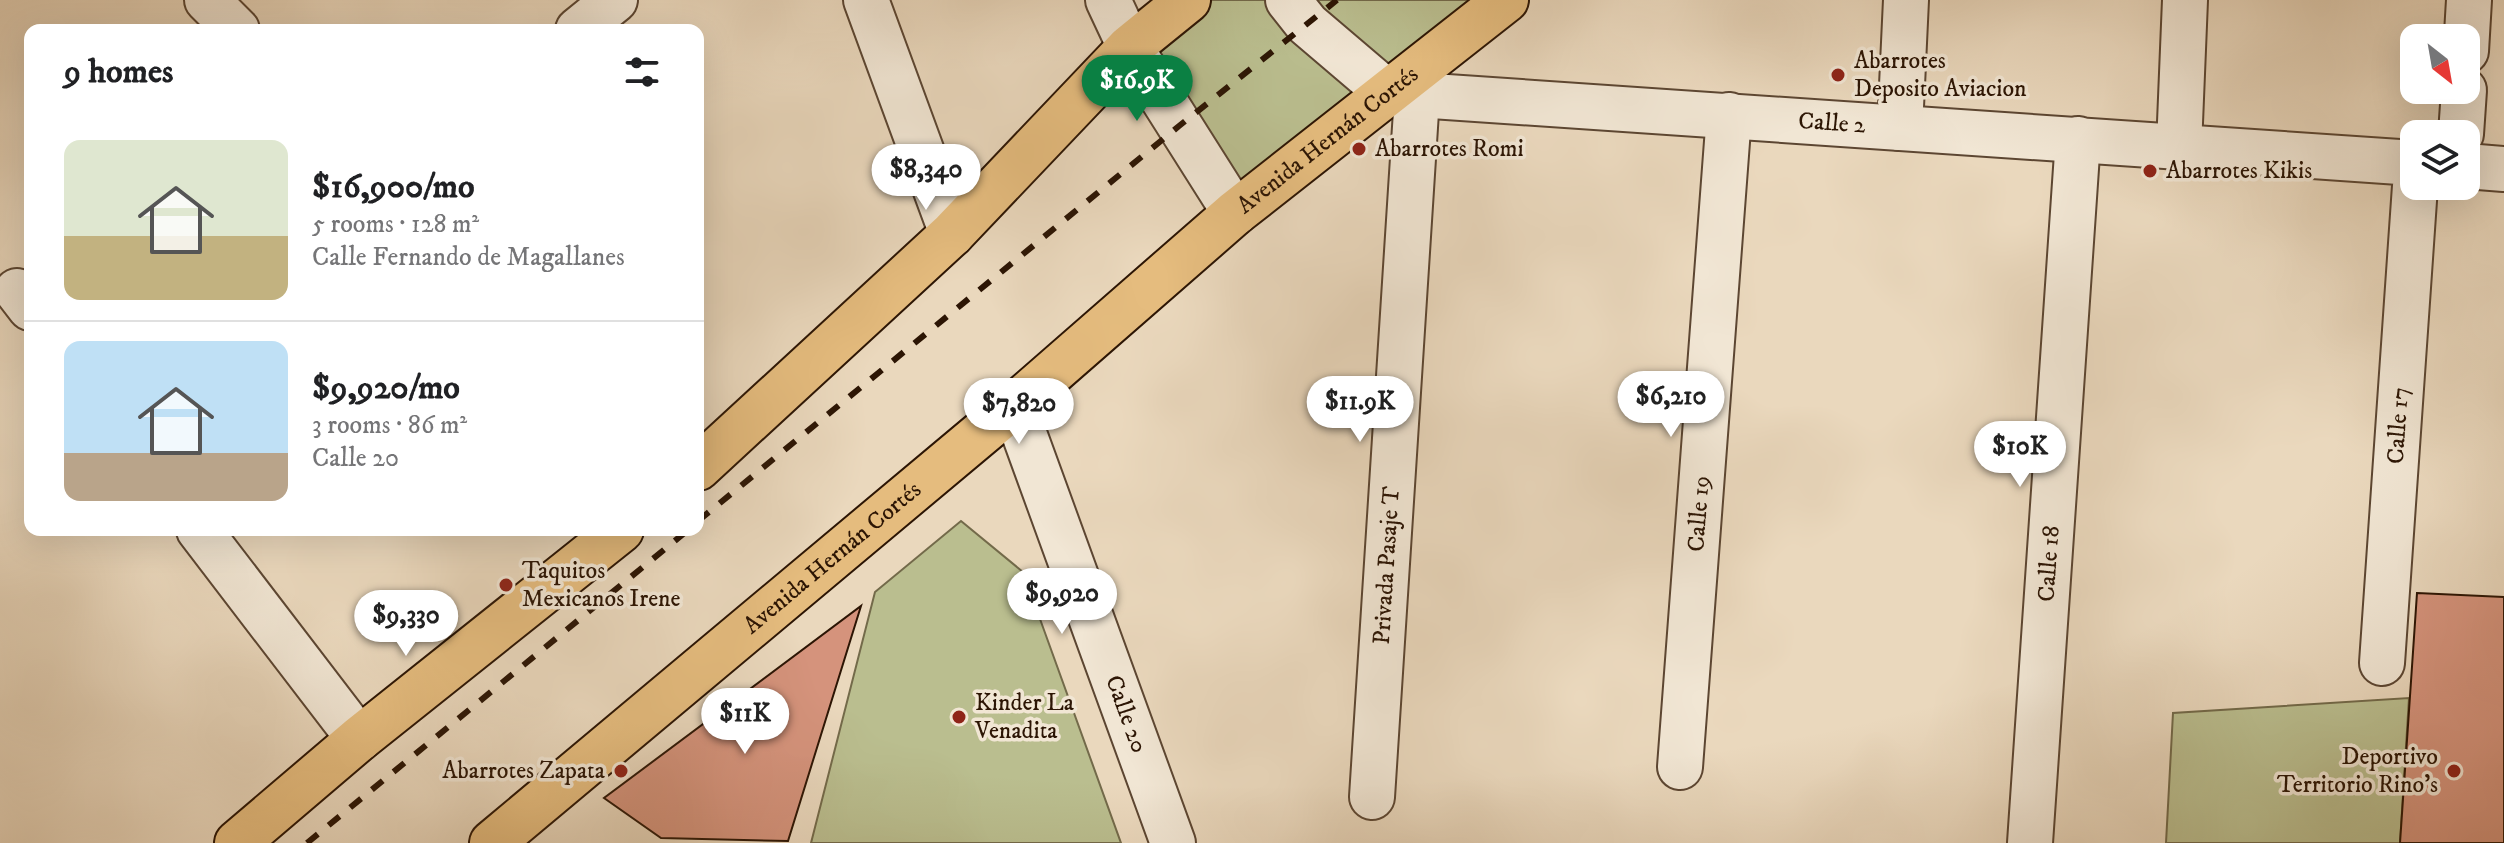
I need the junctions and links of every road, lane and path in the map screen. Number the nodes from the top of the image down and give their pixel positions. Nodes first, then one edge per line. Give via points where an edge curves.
1 (207, 0) edge
2 (615, 0) edge
3 (866, 0) edge
4 (1188, 0) edge
5 (1288, 0) edge
6 (1506, 0) edge
7 (1906, 0) edge
8 (2185, 0) edge
9 (2469, 0) edge
10 (1115, 14) edge
11 (231, 24) edge
12 (585, 24) edge
13 (2468, 24) edge
14 (1403, 94) junction
15 (1729, 115) junction
16 (1900, 128) junction
17 (2078, 139) junction
18 (2179, 147) junction
19 (2400, 162) edge
20 (2480, 167) edge
21 (2504, 169) edge
22 (2414, 200) edge
23 (1235, 213) junction
24 (952, 234) junction
25 (1014, 406) junction
26 (704, 461) edge
27 (204, 536) edge
28 (613, 536) edge
29 (2382, 663) dead end
30 (359, 739) junction
31 (1680, 767) dead end
32 (1372, 797) dead end
33 (237, 843) edge
34 (492, 843) edge
35 (1173, 843) edge
36 (2030, 843) edge

1 - 11 street
2 - 12 street
3 - 24 street
4 - 10 main road
5 - 14 street via 1307,24
6 - 14 main road, Avenida Hernán Cortés
7 - 16 street
8 - 18 street
9 - 13 street
10 - 23 street
10 - 24 main road
14 - 15 street, Calle 2
14 - 23 main road, Avenida Hernán Cortés
14 - 32 street, Privada Pasaje T
15 - 16 street, Calle 2
15 - 31 street, Calle 19
16 - 17 street, Calle 2
17 - 18 street, Calle 2
17 - 36 street, Calle 18
18 - 19 street, Calle 2
20 - 21 street
22 - 29 street, Calle 17
23 - 25 main road, Avenida Hernán Cortés
24 - 26 main road
25 - 34 main road, Avenida Hernán Cortés
25 - 35 street, Calle 20
27 - 30 street
28 - 30 main road
30 - 33 main road

